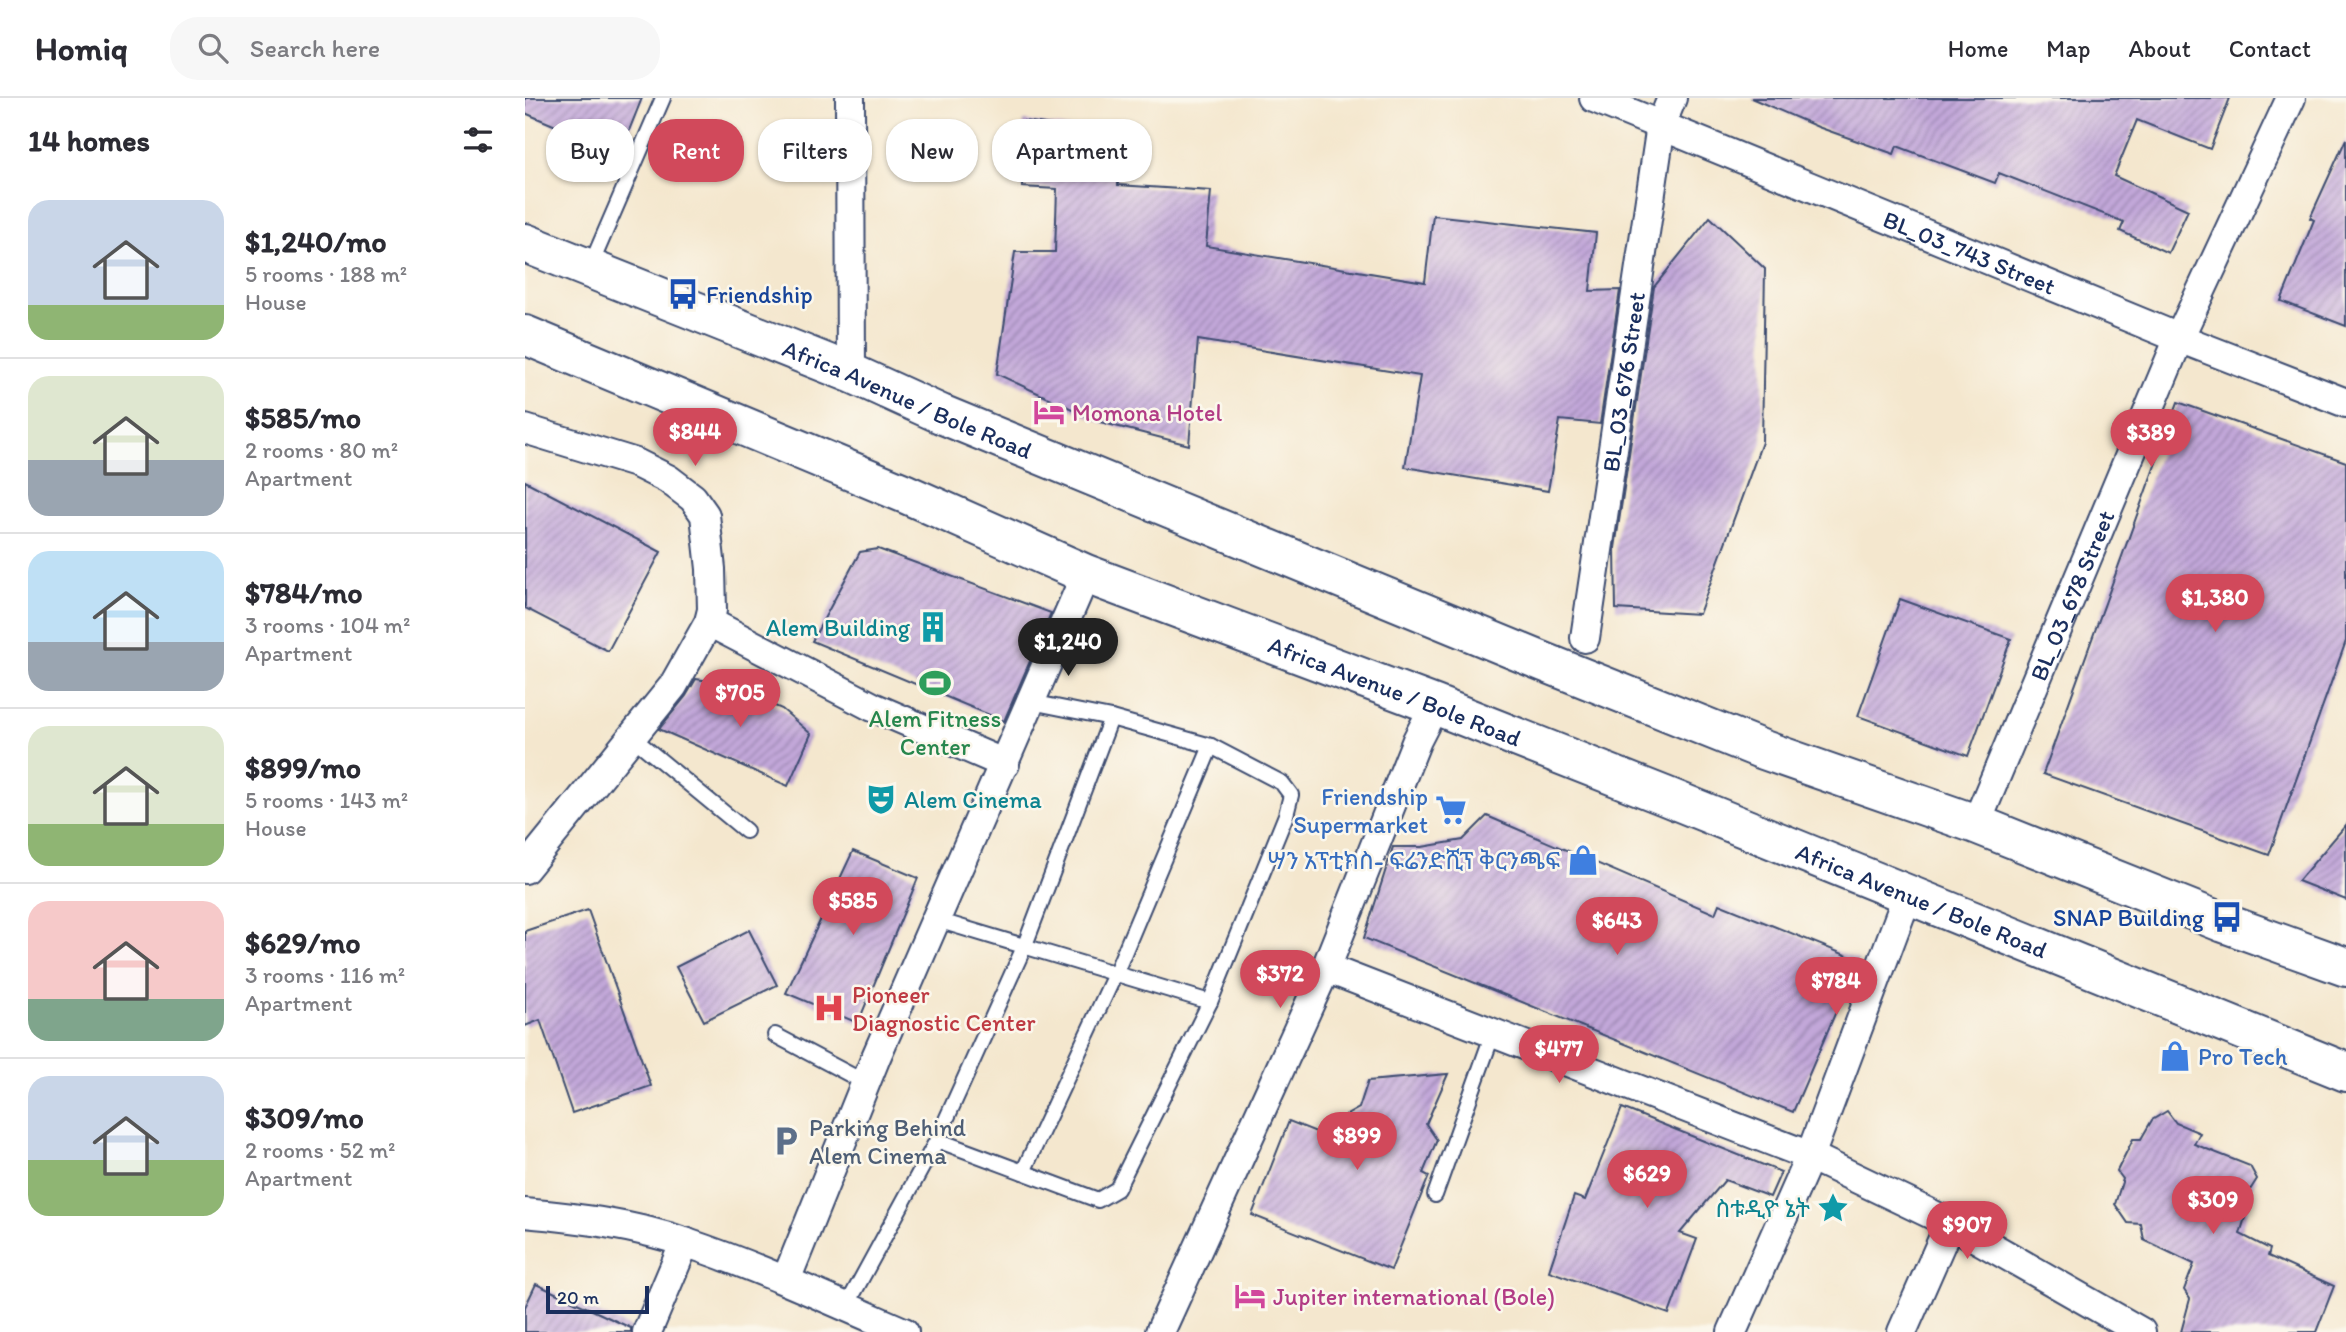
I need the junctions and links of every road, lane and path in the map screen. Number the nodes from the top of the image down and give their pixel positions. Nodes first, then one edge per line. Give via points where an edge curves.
1 (663, 98) edge
2 (849, 98) edge
3 (1594, 98) edge
4 (1672, 98) edge
5 (2291, 98) edge
6 (1661, 125) junction
7 (525, 243) edge
8 (589, 269) junction
9 (525, 335) edge
10 (2179, 338) junction
11 (851, 373) junction
12 (2346, 403) edge
13 (525, 429) edge
14 (1086, 574) junction
15 (709, 622) junction
16 (1585, 638) dead end
17 (1031, 702) junction
18 (1435, 705) junction
19 (1111, 718) junction
20 (632, 737) junction
21 (1211, 746) junction
22 (1005, 764) junction
23 (1976, 824) junction
24 (746, 831) dead end
25 (525, 869) edge
26 (1908, 894) junction
27 (937, 920) junction
28 (1025, 945) junction
29 (2346, 967) edge
30 (1326, 968) junction
31 (1116, 972) junction
32 (1210, 1002) junction
33 (1493, 1033) junction
34 (775, 1035) dead end
35 (2346, 1072) edge
36 (866, 1083) junction
37 (937, 1140) junction
38 (1810, 1156) junction
39 (1023, 1172) junction
40 (1435, 1195) dead end
41 (525, 1213) edge
42 (1949, 1223) junction
43 (685, 1242) junction
44 (786, 1280) junction
45 (846, 1307) junction
46 (647, 1332) edge
47 (904, 1332) edge
48 (1160, 1332) edge
49 (1732, 1332) edge
50 (1902, 1332) edge
51 (2141, 1332) edge

1 - 8 lane
2 - 11 street
3 - 6 street, BL_03_743 Street
4 - 6 street, BL_03_676 Street
5 - 10 street, BL_03_678 Street
6 - 10 street, BL_03_743 Street
6 - 16 street, BL_03_676 Street
7 - 8 main road, Africa Avenue / Bole Road
8 - 11 main road, Africa Avenue / Bole Road
9 - 14 main road, Africa Avenue / Bole Road
10 - 12 street, BL_03_743 Street
10 - 23 street, BL_03_678 Street
11 - 23 main road, Africa Avenue / Bole Road via 941,414 1761,749
13 - 15 street via 636,463 693,498 705,515 708,538
14 - 17 street
14 - 18 main road, Africa Avenue / Bole Road
15 - 20 street via 673,686
15 - 22 street via 873,707
17 - 19 lane
17 - 22 street
18 - 26 main road, Africa Avenue / Bole Road
18 - 30 street
19 - 21 lane
19 - 28 lane
20 - 24 lane
20 - 25 street
21 - 31 lane
21 - 32 lane via 1282,783 1291,795
22 - 27 street
23 - 29 main road, Africa Avenue / Bole Road
26 - 35 main road, Africa Avenue / Bole Road
26 - 38 street
27 - 28 lane
27 - 36 street
28 - 31 lane
28 - 37 lane
30 - 33 street
30 - 48 street
31 - 32 lane
31 - 39 lane
32 - 39 lane via 1117,1189 1098,1200
33 - 38 street
33 - 40 lane
34 - 36 lane
36 - 44 street
37 - 39 lane
37 - 45 lane
38 - 42 street
38 - 49 street
41 - 43 street via 587,1218
42 - 50 street
42 - 51 street
43 - 44 street
43 - 46 street
44 - 45 street
45 - 47 street

